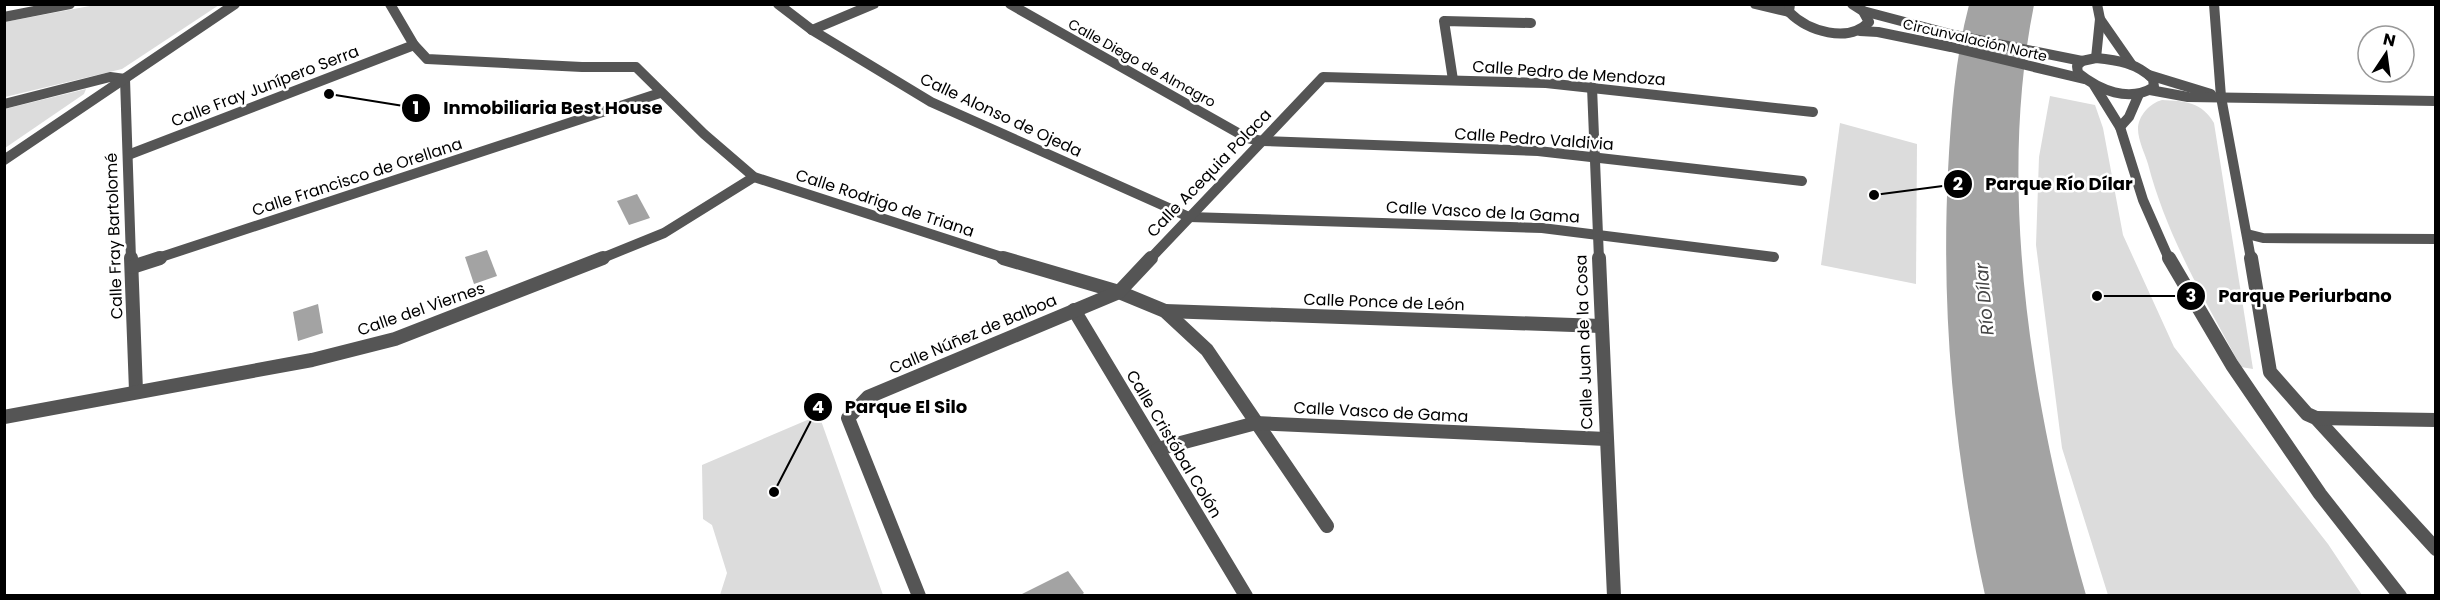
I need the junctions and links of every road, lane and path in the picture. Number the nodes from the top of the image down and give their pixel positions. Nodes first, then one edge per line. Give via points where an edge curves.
1 (70, 4) edge
2 (235, 4) edge
3 (390, 4) edge
4 (778, 4) edge
5 (874, 4) edge
6 (1010, 4) edge
7 (1755, 4) edge
8 (1852, 4) edge
9 (2097, 4) edge
10 (2214, 4) edge
11 (1790, 8) edge
12 (1863, 11) junction
13 (4, 17) edge
14 (2100, 19) junction
15 (1531, 23) dead end
16 (812, 30) junction
17 (1860, 31) junction
18 (414, 45) junction
19 (2096, 58) junction
20 (2082, 61) junction
21 (2132, 65) junction
22 (2149, 75) junction
23 (1323, 77) joint
24 (125, 79) junction
25 (2084, 79) junction
26 (1453, 80) junction
27 (2094, 85) junction
28 (1592, 87) junction
29 (2150, 90) junction
30 (660, 93) junction
31 (2139, 94) junction
32 (2221, 97) junction
33 (2436, 101) edge
34 (4, 104) edge
35 (1813, 112) dead end
36 (2120, 127) junction
37 (1262, 141) junction
38 (128, 155) junction
39 (1595, 157) junction
40 (4, 160) edge
41 (754, 177) junction
42 (1802, 181) dead end
43 (1189, 218) junction
44 (2247, 234) junction
45 (1598, 235) junction
46 (2436, 239) edge
47 (1774, 257) dead end
48 (132, 267) junction
49 (1119, 292) junction
50 (1074, 310) junction
51 (1165, 311) junction
52 (1601, 326) junction
53 (136, 391) junction
54 (4, 417) edge
55 (2316, 418) junction
56 (2436, 420) edge
57 (1256, 423) junction
58 (1606, 439) junction
59 (1158, 449) junction
60 (1327, 526) dead end
61 (2436, 549) edge
62 (919, 596) edge
63 (1246, 596) edge
64 (1614, 596) edge
65 (2400, 596) edge

1 - 13 street
2 - 24 street
3 - 18 street, Calle Rodrigo de Triana
4 - 16 street, Calle Alonso de Ojeda
5 - 16 street
6 - 37 street, Calle Diego de Almagro via 1247,138
7 - 11 street
8 - 12 street, Circunvalación Norte
9 - 14 street
10 - 32 street
11 - 17 street, Circunvalación Norte via 1797,21 1823,31
12 - 17 street via 1869,22
12 - 20 street, Circunvalación Norte via 1954,35
14 - 19 street
14 - 21 street
15 - 26 street via 1444,21
16 - 43 street, Calle Alonso de Ojeda via 931,102
17 - 25 street, Circunvalación Norte
18 - 30 street, Calle Rodrigo de Triana via 427,59 636,67
18 - 38 street, Calle Fray Junípero Serra
19 - 20 street
19 - 21 street
20 - 25 street via 2077,69
21 - 22 street
22 - 29 street via 2154,84
22 - 32 street
23 - 26 street, Calle Pedro de Mendoza
23 - 37 street, Calle Acequia Polaca
24 - 34 street via 111,77
24 - 38 street, Calle Fray Bartolomé
24 - 40 street
25 - 27 street, Circunvalación Norte
26 - 28 street, Calle Pedro de Mendoza
27 - 31 street
27 - 36 street
28 - 35 street, Calle Pedro de Mendoza
28 - 39 street, Calle Juan de la Cosa
29 - 31 street
29 - 32 street via 2188,97
30 - 41 street, Calle Rodrigo de Triana
30 - 48 street, Calle Francisco de Orellana
31 - 36 street
32 - 33 street
32 - 44 street
36 - 65 street via 2143,200 2180,279 2232,365 2320,494
37 - 39 street, Calle Pedro Valdivia via 1538,151
37 - 43 street, Calle Acequia Polaca
38 - 48 street, Calle Fray Bartolomé
39 - 42 street, Calle Pedro Valdivia
39 - 45 street, Calle Juan de la Cosa
41 - 49 street, Calle Rodrigo de Triana
41 - 53 street, Calle del Viernes via 664,233 395,339 312,360
43 - 45 street, Calle Vasco de la Gama via 1542,228
43 - 49 street, Calle Acequia Polaca
44 - 46 street via 2263,238
44 - 55 street via 2270,372 2307,414
45 - 47 street, Calle Vasco de la Gama
45 - 52 street, Calle Juan de la Cosa
48 - 53 street, Calle Fray Bartolomé
49 - 50 street, Calle Núñez de Balboa
49 - 51 street, Calle Rodrigo de Triana
50 - 59 street, Calle Cristóbal Colón
50 - 62 street, Calle Núñez de Balboa via 868,397 848,418
51 - 52 street, Calle Ponce de León
51 - 57 street, Calle Rodrigo de Triana via 1207,350
52 - 58 street, Calle Juan de la Cosa
53 - 54 street, Calle del Viernes
55 - 56 street
55 - 61 street
57 - 58 street, Calle Vasco de Gama
57 - 59 street, Calle Vasco de Gama
57 - 60 street, Calle Rodrigo de Triana
58 - 64 street, Calle Juan de la Cosa
59 - 63 street, Calle Cristóbal Colón

